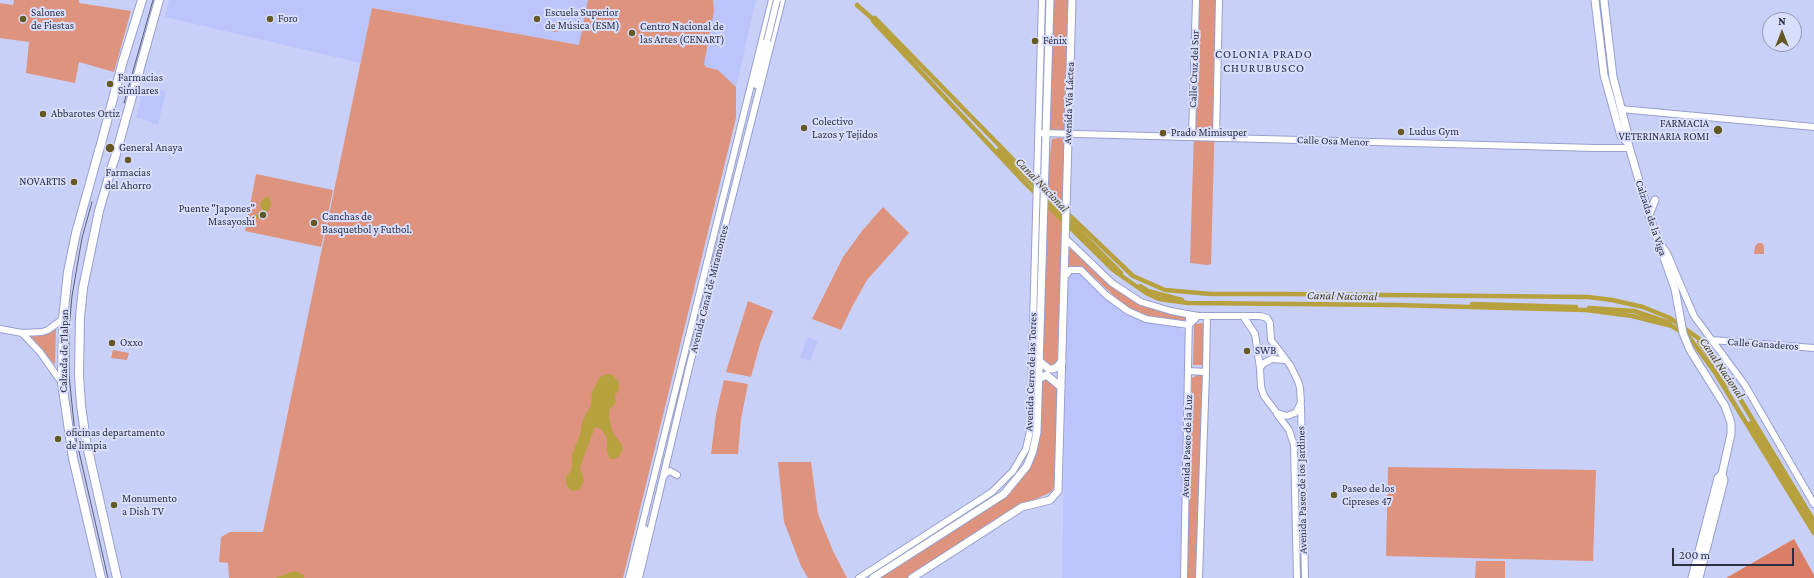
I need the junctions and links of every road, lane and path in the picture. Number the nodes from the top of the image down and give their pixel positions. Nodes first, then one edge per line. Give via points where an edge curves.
1 (142, 0) edge
2 (159, 0) edge
3 (777, 0) edge
4 (782, 0) edge
5 (1042, 0) edge
6 (1050, 0) edge
7 (1072, 0) edge
8 (1196, 0) edge
9 (1219, 0) edge
10 (1594, 0) edge
11 (1604, 0) edge
12 (771, 3) edge
13 (780, 9) junction
14 (768, 16) junction
15 (776, 21) junction
16 (760, 85) junction
17 (753, 99) junction
18 (1621, 109) junction
19 (1814, 127) edge
20 (1038, 133) junction
21 (1046, 134) junction
22 (1068, 134) junction
23 (1192, 137) junction
24 (1216, 138) junction
25 (1628, 145) junction
26 (1044, 184) joint
27 (1642, 194) junction
28 (1649, 215) junction
29 (1065, 238) junction
30 (1658, 242) junction
31 (1064, 278) junction
32 (1190, 315) junction
33 (1198, 316) junction
34 (1207, 316) junction
35 (1243, 316) junction
36 (63, 319) junction
37 (1189, 325) junction
38 (3, 329) edge
39 (22, 333) junction
40 (1712, 340) junction
41 (1814, 348) edge
42 (1285, 360) junction
43 (1062, 361) junction
44 (1039, 362) junction
45 (1260, 368) junction
46 (1190, 371) junction
47 (1206, 372) junction
48 (1038, 379) junction
49 (62, 383) junction
50 (1061, 387) junction
51 (1301, 402) junction
52 (1276, 413) junction
53 (1722, 474) junction
54 (677, 475) dead end
55 (663, 479) junction
56 (1814, 504) edge
57 (101, 578) edge
58 (117, 578) edge
59 (629, 578) edge
60 (634, 578) edge
61 (639, 578) edge
62 (860, 578) edge
63 (873, 578) edge
64 (912, 578) edge
65 (1184, 578) edge
66 (1199, 578) edge
67 (1297, 578) edge
68 (1304, 578) edge
69 (1692, 578) edge
70 (1699, 578) edge

1 - 36 highway, Calzada de Tlalpan via 75,241 68,272
2 - 58 highway, Calzada de Tlalpan via 99,211 83,288 80,317 79,375 86,441
3 - 17 street, Avenida Canal de Miramontes, bridge
4 - 13 street, Avenida Canal de Miramontes
5 - 20 street
6 - 21 main road, Avenida Vía Láctea
7 - 22 main road, Avenida Vía Láctea
8 - 23 street, Calle Cruz del Sur
9 - 24 street, Calle Cruz del Sur
10 - 25 main road, Calzada de la Viga via 1604,75 1621,136
11 - 18 main road, Calzada de la Viga via 1613,77
12 - 13 street via 774,12
12 - 14 street, Avenida Canal de Miramontes
13 - 15 street, Avenida Canal de Miramontes
14 - 15 street via 774,15
14 - 59 street, Avenida Canal de Miramontes
15 - 16 street, Avenida Canal de Miramontes
16 - 17 street
16 - 55 street, Avenida Canal de Miramontes
17 - 60 street, Avenida Canal de Miramontes
18 - 19 street
18 - 25 main road, Calzada de la Viga
20 - 21 street, Calle Osa Menor
20 - 62 street, Avenida Cerro de las Torres via 1030,431 1026,449 1013,471 992,492
21 - 22 street, Calle Osa Menor
21 - 26 main road, Avenida Vía Láctea
22 - 23 street, Calle Osa Menor
22 - 29 main road, Avenida Vía Láctea
23 - 24 street, Calle Osa Menor
24 - 25 street, Calle Osa Menor via 1595,148
25 - 27 main road, Calzada de la Viga
26 - 44 main road, Avenida Cerro de las Torres
27 - 28 main road, Calzada de la Viga
27 - 28 main road via 1655,198
28 - 30 main road, Calzada de la Viga
29 - 31 main road
29 - 32 street via 1121,290 1141,302
30 - 40 street via 1667,253 1694,316
30 - 53 main road, Calzada de la Viga via 1676,293 1683,333 1690,350 1729,415 1731,434
31 - 37 street via 1070,270 1081,270 1106,295 1128,311 1155,321
31 - 43 main road
32 - 33 street
32 - 37 street, Avenida Paseo de la Luz
33 - 34 street
33 - 37 street
34 - 35 street
34 - 47 street, Avenida Paseo de la Luz
35 - 42 street via 1267,318 1270,323 1271,340
35 - 45 street via 1255,334
36 - 39 street via 48,330
36 - 49 highway, Calzada de Tlalpan
37 - 46 street, Avenida Paseo de la Luz
38 - 39 street
39 - 49 street via 40,352
40 - 41 street, Calle Ganaderos
40 - 56 street via 1760,408
42 - 45 street via 1272,359
42 - 51 street via 1298,381
43 - 44 main road via 1053,369
43 - 50 main road
44 - 48 main road, Avenida Cerro de las Torres
45 - 52 street via 1264,396
46 - 47 street
46 - 65 street, Avenida Paseo de la Luz
47 - 66 street, Avenida Paseo de la Luz
48 - 50 main road via 1046,375
48 - 63 main road, Avenida Cerro de las Torres via 1036,440 1027,466 1015,483 998,498
49 - 57 highway, Calzada de Tlalpan via 72,458
50 - 64 main road via 1056,495 1050,500 1022,507
51 - 52 street via 1291,415 1283,416
51 - 68 street, Avenida Paseo de los Jardines
52 - 67 street, Avenida Paseo de los Jardines via 1289,430 1294,445
53 - 69 main road via 1718,478
53 - 70 main road via 1724,480
54 - 55 street via 668,472
55 - 61 street, Avenida Canal de Miramontes

